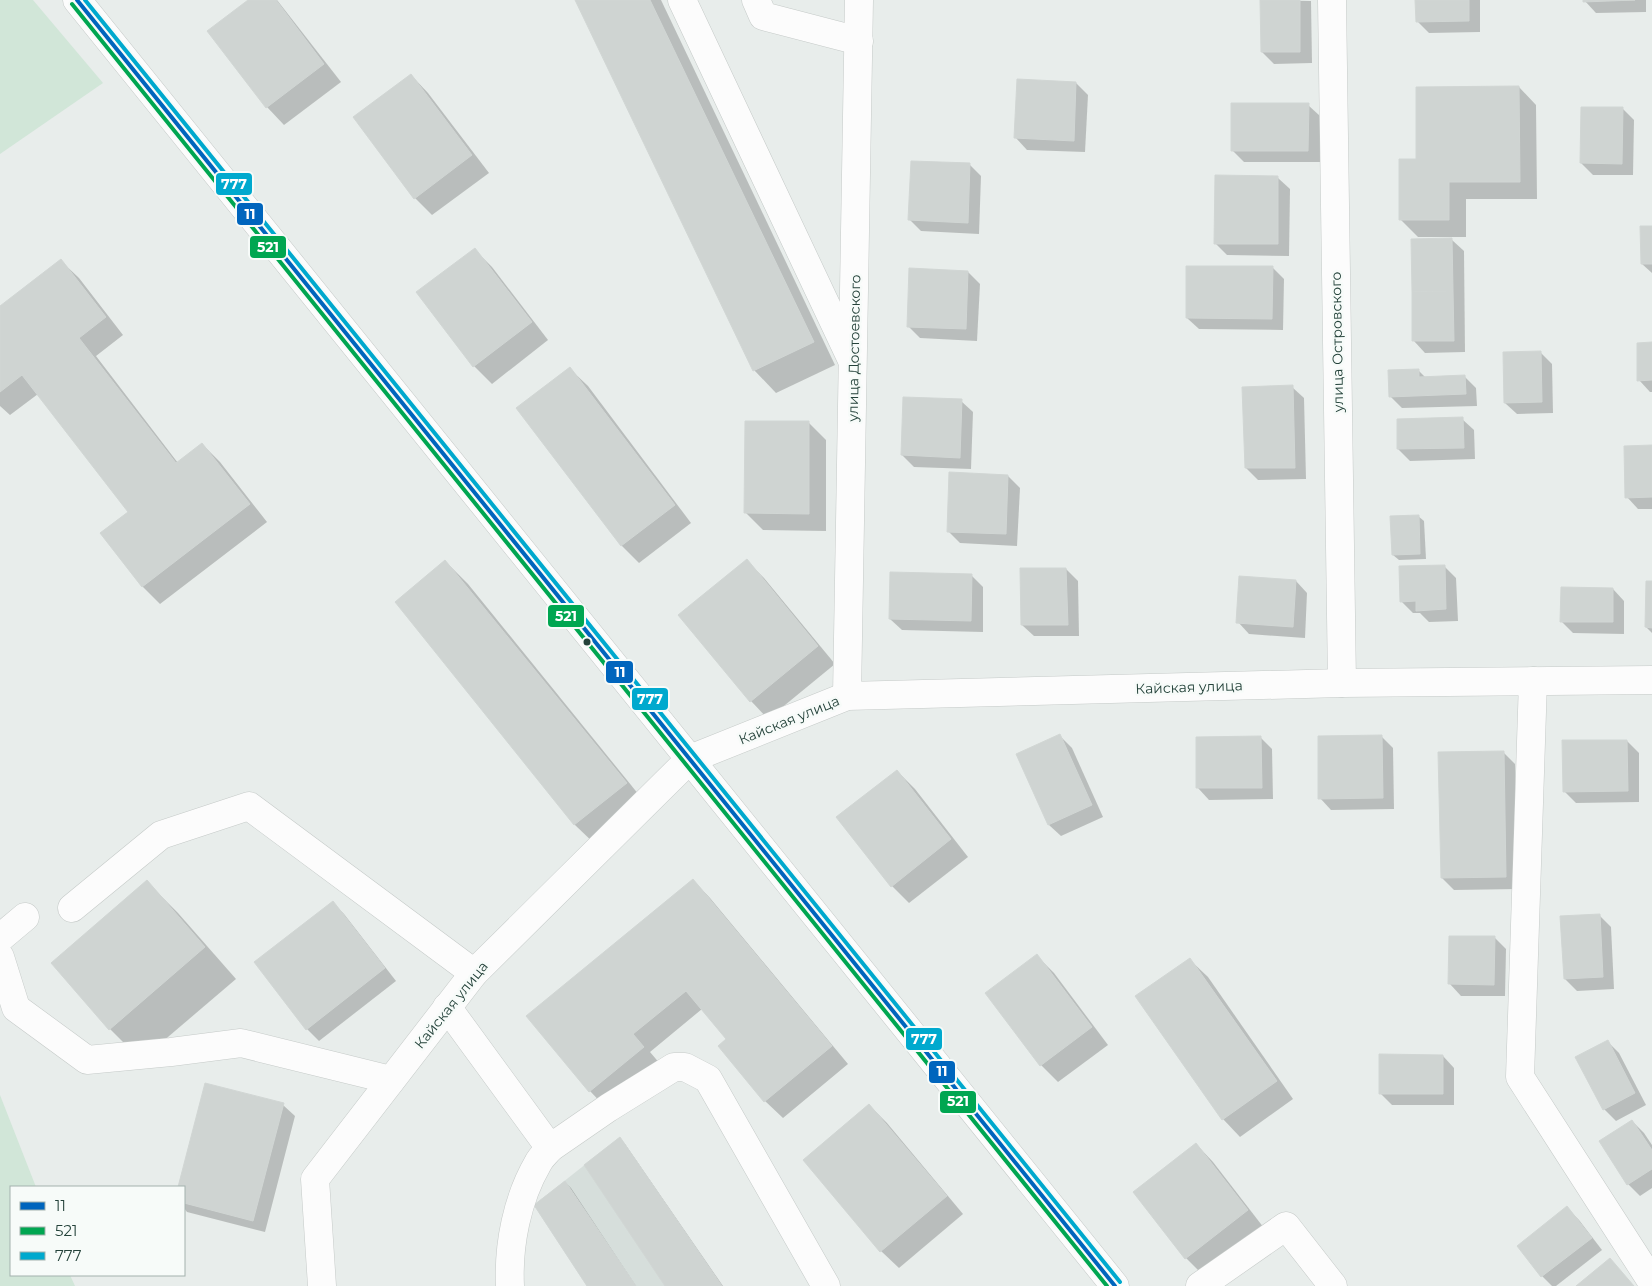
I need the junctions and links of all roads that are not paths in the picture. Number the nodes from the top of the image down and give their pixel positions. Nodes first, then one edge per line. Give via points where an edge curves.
1 (77, 0) edge
2 (682, 0) edge
3 (756, 0) edge
4 (859, 0) edge
5 (1332, 0) edge
6 (859, 41) junction
7 (853, 363) junction
8 (1652, 680) edge
9 (1533, 681) junction
10 (1342, 683) junction
11 (847, 696) junction
12 (690, 759) junction
13 (72, 908) dead end
14 (25, 917) dead end
15 (0, 938) edge
16 (0, 957) edge
17 (474, 973) junction
18 (447, 1007) junction
19 (391, 1080) junction
20 (550, 1148) junction
21 (1652, 1282) edge
22 (322, 1286) edge
23 (510, 1286) edge
24 (826, 1286) edge
25 (1115, 1286) edge
26 (1200, 1286) edge
27 (1333, 1286) edge

1 - 12 street
2 - 7 street
3 - 6 street via 764,16
4 - 6 street, улица Достоевского
5 - 10 street, улица Островского
6 - 7 street, улица Достоевского
7 - 11 street, улица Достоевского
8 - 9 street, Кайская улица
9 - 10 street, Кайская улица
9 - 21 street via 1520,1077
10 - 11 street, Кайская улица
11 - 12 street, Кайская улица
12 - 17 street, Кайская улица
12 - 25 street
13 - 17 street via 161,835 249,806
14 - 15 street
16 - 19 street via 16,1008 88,1060 240,1043
17 - 18 street, Кайская улица
18 - 19 street, Кайская улица
18 - 20 street
19 - 22 street, Кайская улица via 315,1179
20 - 23 street via 538,1161 521,1199 509,1263
20 - 24 street via 674,1067 685,1067 708,1079
26 - 27 street via 1286,1226

